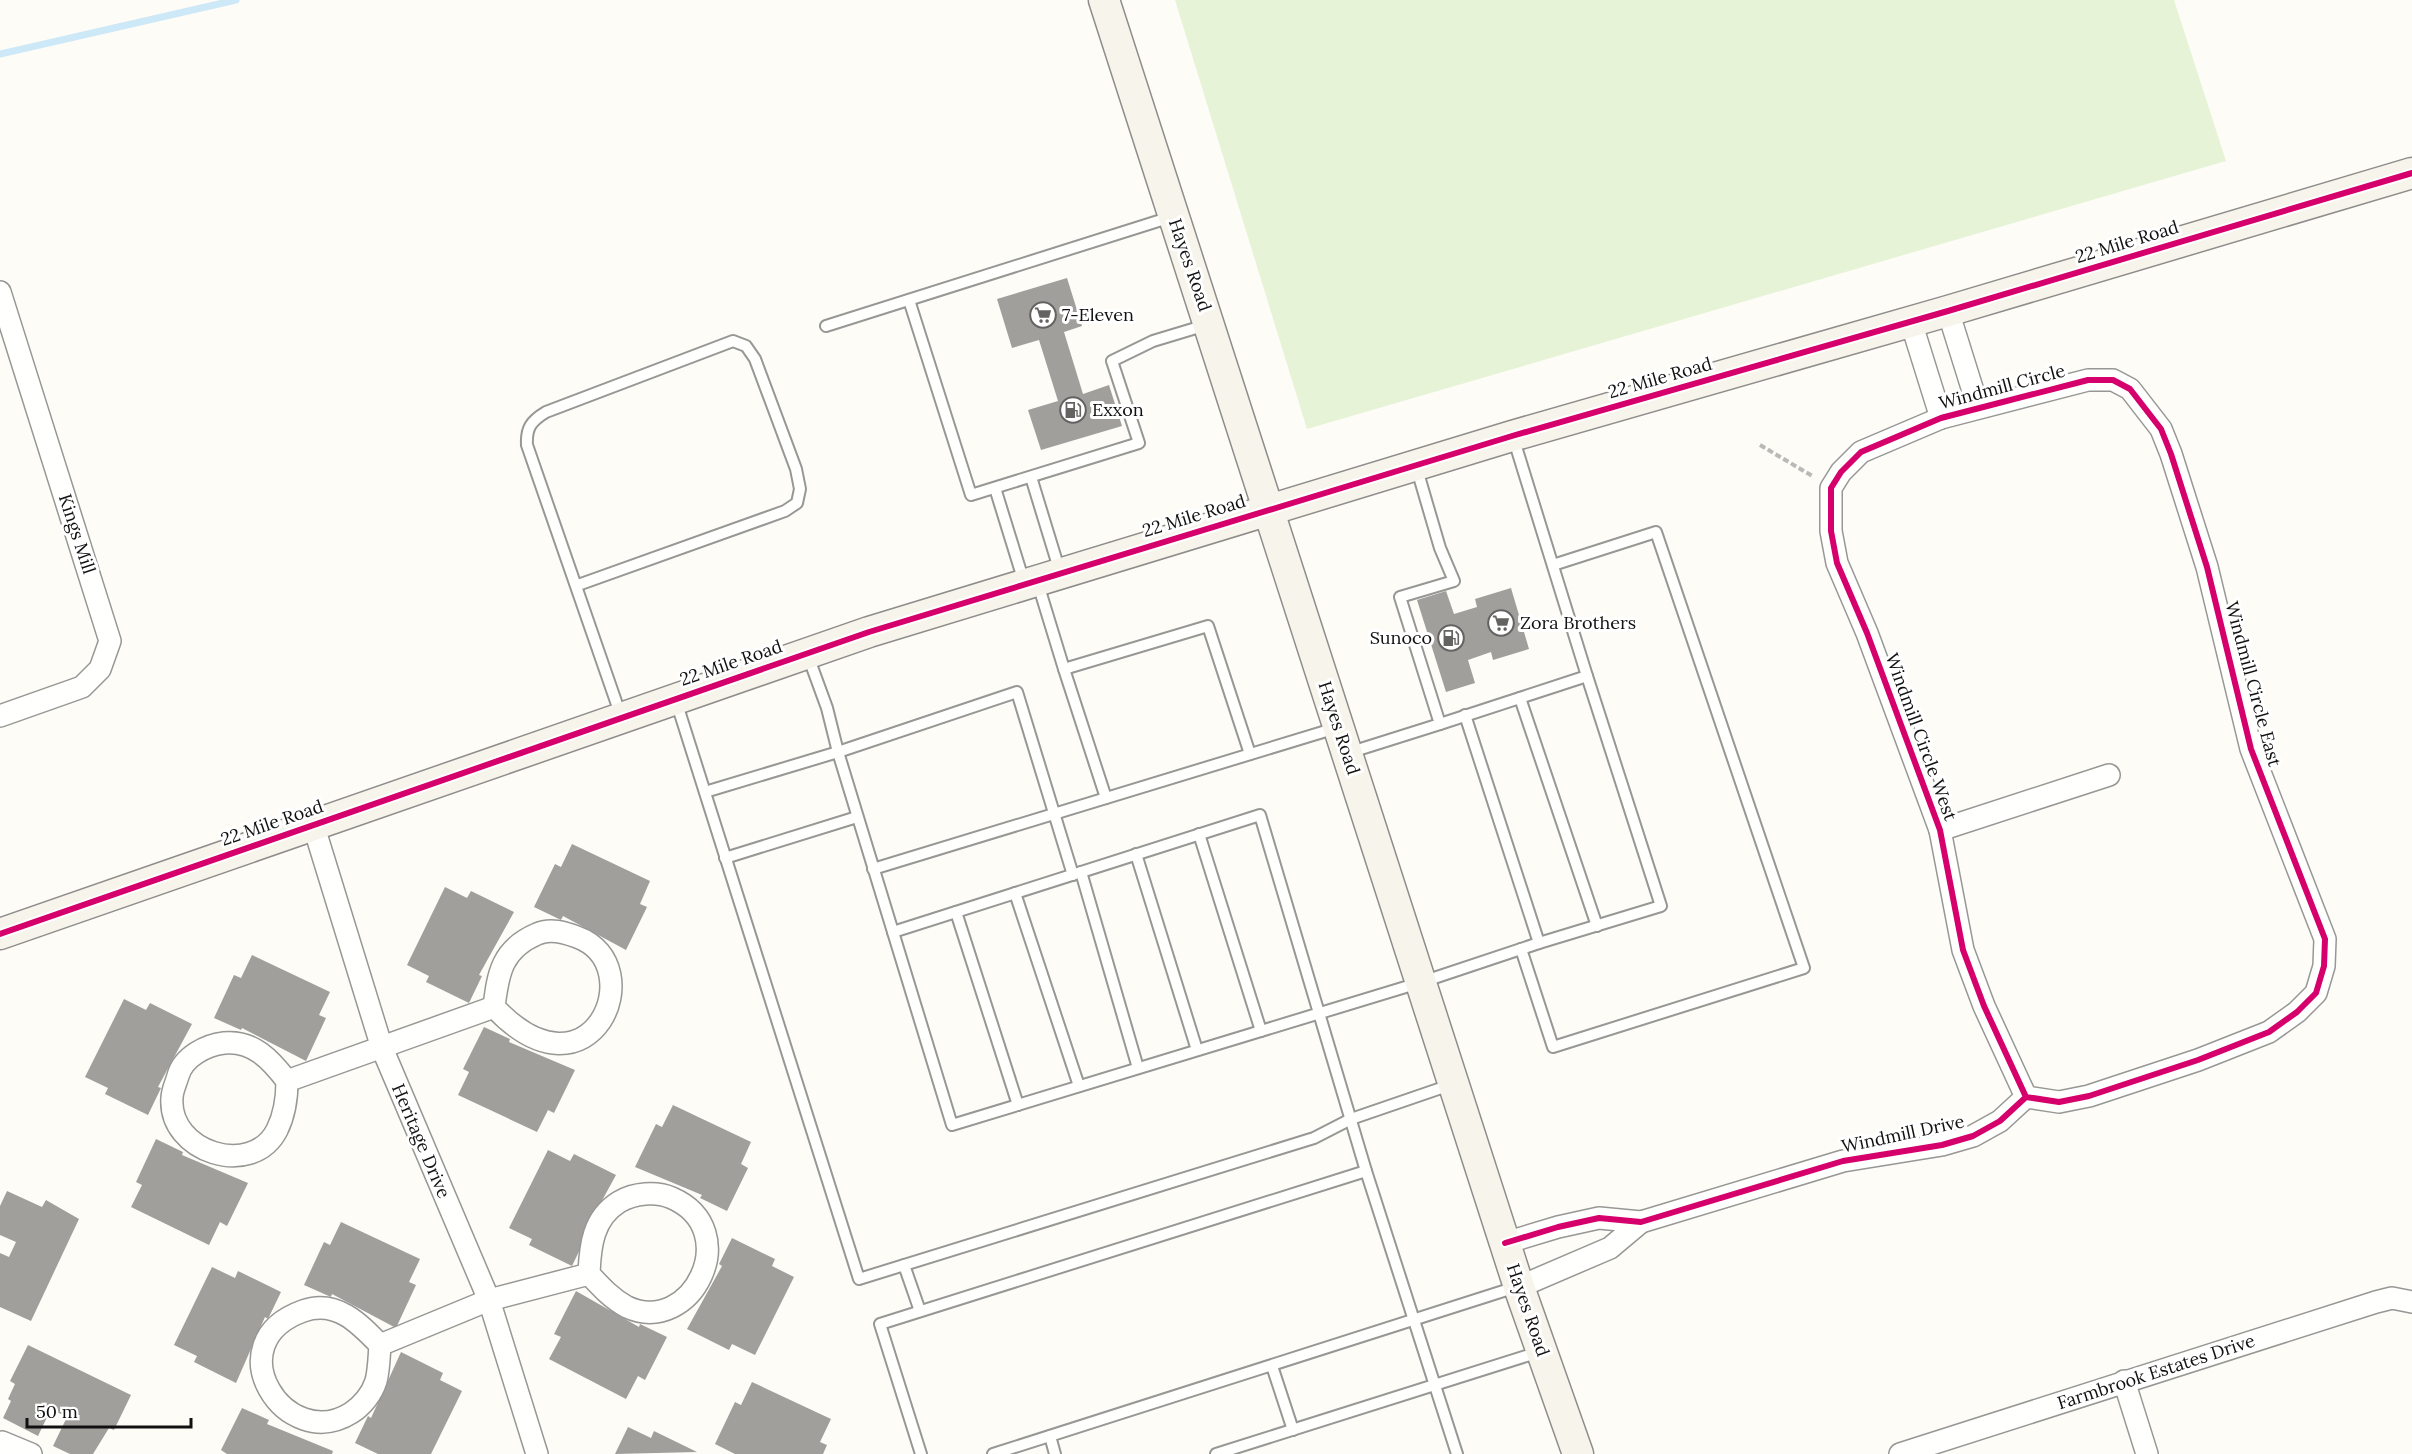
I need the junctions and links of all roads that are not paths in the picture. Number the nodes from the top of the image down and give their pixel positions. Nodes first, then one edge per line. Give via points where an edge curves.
1 (1104, 0) edge
2 (2412, 173) edge
3 (1174, 216) junction
4 (0, 292) edge
5 (909, 300) junction
6 (1948, 311) junction
7 (1911, 322) junction
8 (1210, 324) junction
9 (826, 326) dead end
10 (2130, 389) joint
11 (1978, 407) junction
12 (1941, 418) junction
13 (1512, 436) junction
14 (1416, 466) junction
15 (1031, 477) junction
16 (995, 488) junction
17 (1831, 488) joint
18 (1270, 509) junction
19 (1552, 565) junction
20 (1040, 578) junction
21 (578, 585) junction
22 (807, 652) junction
23 (1064, 669) junction
24 (1587, 676) junction
25 (675, 698) junction
26 (1520, 698) junction
27 (0, 716) edge
28 (622, 716) junction
29 (1465, 716) junction
30 (1440, 724) junction
31 (1343, 740) junction
32 (838, 752) junction
33 (1250, 754) junction
34 (2109, 775) dead end
35 (705, 792) junction
36 (1106, 798) junction
37 (1055, 814) junction
38 (857, 817) junction
39 (313, 825) junction
40 (1940, 830) junction
41 (1199, 834) junction
42 (1136, 854) junction
43 (726, 858) junction
44 (873, 869) junction
45 (1077, 873) junction
46 (1015, 893) junction
47 (956, 912) junction
48 (1597, 926) junction
49 (893, 932) junction
50 (0, 934) edge
51 (1539, 944) junction
52 (1521, 949) junction
53 (1422, 982) junction
54 (494, 1008) junction
55 (1321, 1013) junction
56 (1261, 1031) junction
57 (382, 1048) junction
58 (1197, 1050) junction
59 (1138, 1068) junction
60 (287, 1081) junction
61 (1455, 1083) junction
62 (1078, 1086) junction
63 (2026, 1097) junction
64 (1018, 1105) junction
65 (1351, 1119) junction
66 (1366, 1170) junction
67 (1641, 1222) junction
68 (1505, 1242) junction
69 (904, 1264) junction
70 (589, 1274) junction
71 (1519, 1287) junction
72 (489, 1300) junction
73 (2412, 1302) edge
74 (920, 1311) junction
75 (1413, 1322) junction
76 (380, 1345) junction
77 (1542, 1351) junction
78 (1272, 1366) junction
79 (2124, 1381) junction
80 (1434, 1384) junction
81 (1293, 1430) junction
82 (1050, 1436) junction
83 (0, 1445) edge
84 (31, 1454) edge
85 (537, 1454) edge
86 (921, 1454) edge
87 (993, 1454) edge
88 (1055, 1454) edge
89 (1216, 1454) edge
90 (1457, 1454) edge
91 (1578, 1454) edge
92 (1900, 1454) edge
93 (2147, 1454) edge

1 - 3 street, Hayes Road
2 - 6 street, 22 Mile Road
3 - 5 lane
3 - 8 street, Hayes Road
4 - 27 street, Kings Mill via 110,641 100,669 82,687
5 - 9 lane
5 - 16 lane via 970,495
6 - 7 street, 22 Mile Road
6 - 11 street
7 - 12 street
7 - 13 street, 22 Mile Road
8 - 15 lane via 1154,341 1112,361 1139,443
8 - 18 street, Hayes Road
10 - 11 street, Windmill Circle via 2113,380 2088,380
10 - 63 street, Windmill Circle East via 2160,429 2171,454 2207,567 2251,749 2325,939 2324,966 2316,993 2269,1032 2089,1096 2059,1102
11 - 12 street, Windmill Circle
12 - 17 street, Windmill Circle via 1861,452
13 - 14 street, 22 Mile Road
13 - 19 lane
14 - 18 street, 22 Mile Road
14 - 30 lane via 1454,581 1400,597
15 - 16 lane
15 - 20 lane
16 - 20 lane
17 - 40 street, Windmill Circle West via 1831,531 1837,563
18 - 20 street, 22 Mile Road
18 - 31 street, Hayes Road
19 - 24 lane
19 - 52 lane via 1656,532 1804,968 1553,1047
20 - 22 street, 22 Mile Road
20 - 23 lane
21 - 21 lane via 527,445 526,432 533,419 733,341 746,346 755,359 796,469 800,489 797,503 785,511
21 - 28 lane
22 - 25 street, 22 Mile Road
22 - 32 lane
23 - 33 lane via 1208,626
23 - 36 lane
24 - 26 lane
24 - 48 lane via 1661,906
25 - 28 street, 22 Mile Road
25 - 35 lane
26 - 29 lane
26 - 48 lane
28 - 39 street, 22 Mile Road
29 - 30 lane
29 - 51 lane
30 - 31 lane
31 - 33 lane
31 - 53 street, Hayes Road
32 - 35 lane
32 - 37 lane via 1017,692
32 - 38 lane
33 - 36 lane
34 - 40 street
35 - 43 lane
36 - 37 lane
37 - 44 lane
37 - 45 lane
38 - 43 lane
38 - 44 lane
39 - 50 street, 22 Mile Road
39 - 57 street, Heritage Drive
40 - 63 street, Windmill Circle West via 1963,950
41 - 42 lane
41 - 55 lane via 1260,815
41 - 56 lane
42 - 45 lane
42 - 58 lane
43 - 69 lane via 859,1279
44 - 49 lane
45 - 46 lane
45 - 59 lane
46 - 47 lane
46 - 62 lane
47 - 49 lane
47 - 64 lane
48 - 51 lane
49 - 64 lane via 952,1125
51 - 52 lane
52 - 53 lane
53 - 55 lane
53 - 61 street, Hayes Road
54 - 54 street via 531,1038 557,1046 578,1041 606,1013 612,987 606,962 586,940 561,931 540,932 519,943 505,958
54 - 57 street
55 - 56 lane
55 - 65 lane
56 - 58 lane
57 - 60 street
57 - 72 street, Heritage Drive
58 - 59 lane
59 - 62 lane
60 - 60 street via 272,1061 250,1046 232,1042 213,1044 194,1054 179,1072 172,1098 174,1114 181,1131 194,1145 215,1155 241,1155 260,1148 276,1132 286,1106
61 - 65 lane
61 - 68 street, Hayes Road
62 - 64 lane
63 - 67 street, Windmill Drive via 2000,1121 1973,1136 1843,1161
65 - 66 lane
65 - 69 lane via 1314,1138
66 - 74 lane
66 - 75 lane
67 - 68 street, Windmill Drive via 1599,1218
67 - 71 street, Windmill Drive via 1610,1248
68 - 71 street, Hayes Road
69 - 74 lane
70 - 70 street via 607,1294 629,1307 650,1311 674,1306 692,1292 704,1274 708,1242 700,1222 683,1203 662,1194 629,1196 609,1208 594,1230
70 - 72 street
71 - 75 lane
71 - 77 street, Hayes Road
72 - 76 street
72 - 85 street, Heritage Drive
73 - 79 street, Farmbrook Estates Drive via 2376,1302
74 - 86 lane via 880,1324
75 - 78 lane
75 - 80 lane
76 - 76 street via 357,1320 334,1309 312,1307 287,1316 271,1332 262,1350 263,1383 277,1406 295,1419 320,1424 345,1418 362,1406 375,1383
77 - 80 lane
77 - 91 street, Hayes Road
78 - 81 lane
78 - 82 lane
79 - 92 street, Farmbrook Estates Drive
79 - 93 street
80 - 81 lane
80 - 90 lane
81 - 89 lane
82 - 87 lane
82 - 88 lane
83 - 84 street via 2,1442

